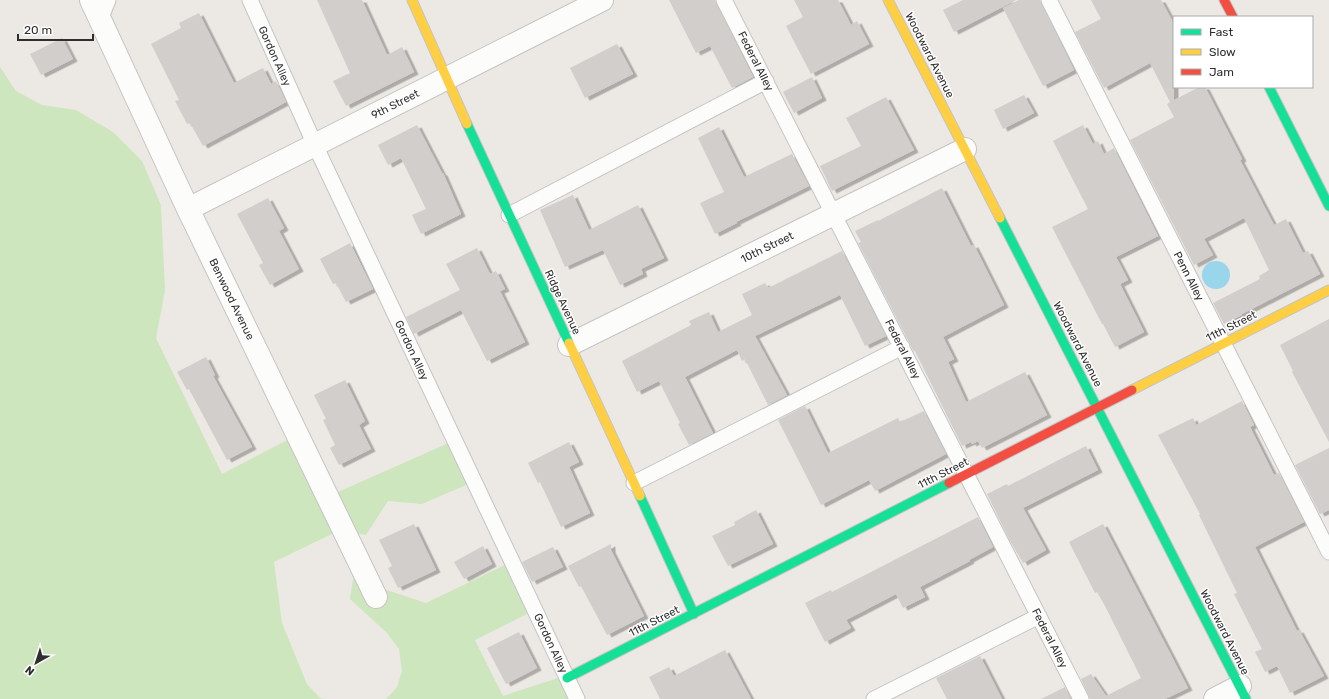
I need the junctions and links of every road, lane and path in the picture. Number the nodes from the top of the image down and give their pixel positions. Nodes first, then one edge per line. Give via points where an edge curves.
1 (91, 0) edge
2 (108, 0) edge
3 (250, 0) edge
4 (412, 0) edge
5 (602, 0) edge
6 (724, 0) edge
7 (888, 0) edge
8 (1049, 0) edge
9 (1224, 0) edge
10 (1232, 16) edge
11 (100, 20) junction
12 (446, 78) junction
13 (766, 81) junction
14 (1269, 88) edge
15 (315, 145) junction
16 (965, 149) junction
17 (1329, 206) edge
18 (188, 209) junction
19 (834, 214) junction
20 (509, 215) junction
21 (1329, 290) edge
22 (1223, 344) junction
23 (570, 345) junction
24 (902, 347) junction
25 (1098, 408) junction
26 (967, 474) junction
27 (634, 483) junction
28 (1329, 552) edge
29 (376, 597) dead end
30 (694, 614) junction
31 (1039, 616) junction
32 (567, 678) junction
33 (1243, 693) edge
34 (577, 699) edge
35 (874, 699) edge
36 (1081, 699) edge
37 (1215, 699) edge

1 - 11 street, Benwood Avenue
2 - 11 lane
3 - 15 lane, Gordon Alley
4 - 12 street, Ridge Avenue
5 - 12 street, 9th Street
6 - 13 lane, Federal Alley
7 - 16 street, Woodward Avenue
8 - 22 lane, Penn Alley
9 - 10 street
11 - 18 street, Benwood Avenue
12 - 15 street, 9th Street
12 - 20 street, Ridge Avenue
13 - 19 lane, Federal Alley
13 - 20 lane
14 - 17 street
15 - 18 street, 9th Street
15 - 32 lane, Gordon Alley
16 - 19 street, 10th Street
16 - 25 street, Woodward Avenue
18 - 29 street, Benwood Avenue
19 - 23 street, 10th Street
19 - 24 lane, Federal Alley
20 - 23 street, Ridge Avenue
21 - 22 street, 11th Street
22 - 25 street, 11th Street
22 - 28 lane, Penn Alley
23 - 27 street, Ridge Avenue
24 - 26 lane, Federal Alley
24 - 27 lane
25 - 26 street, 11th Street
25 - 33 street, Woodward Avenue
26 - 30 street, 11th Street
26 - 31 lane, Federal Alley
27 - 30 street, Ridge Avenue
30 - 32 street, 11th Street
31 - 35 lane
31 - 36 lane, Federal Alley
32 - 34 lane, Gordon Alley
33 - 37 street

